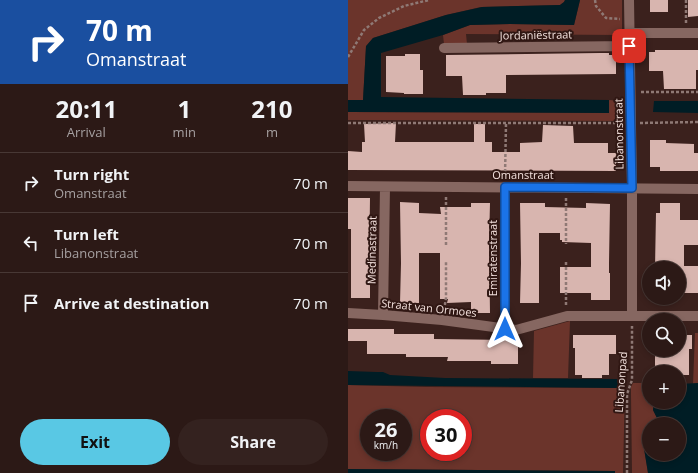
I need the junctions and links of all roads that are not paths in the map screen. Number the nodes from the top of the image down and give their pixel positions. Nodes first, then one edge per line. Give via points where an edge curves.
1 (629, 0) edge
2 (629, 33) junction
3 (698, 33) edge
4 (629, 46) junction
5 (444, 48) dead end
6 (348, 186) edge
7 (385, 187) junction
8 (505, 187) junction
9 (632, 188) junction
10 (698, 189) edge
11 (348, 313) edge
12 (383, 315) junction
13 (632, 316) junction
14 (698, 316) edge
15 (505, 329) junction

1 - 2 street, Libanonstraat
2 - 3 street
2 - 4 street, Libanonstraat
4 - 5 street, Jordaniëstraat
4 - 9 street, Libanonstraat
6 - 7 street, Omanstraat
7 - 8 street, Omanstraat
7 - 12 street, Medinastraat
8 - 9 street, Omanstraat
8 - 15 street, Emiratenstraat
9 - 10 street, Omanstraat
9 - 13 street, Libanonstraat
11 - 12 street, Straat van Ormoes
12 - 15 street, Straat van Ormoes
13 - 14 street, Straat van Ormoes
13 - 15 street, Straat van Ormoes via 567,316 516,330

